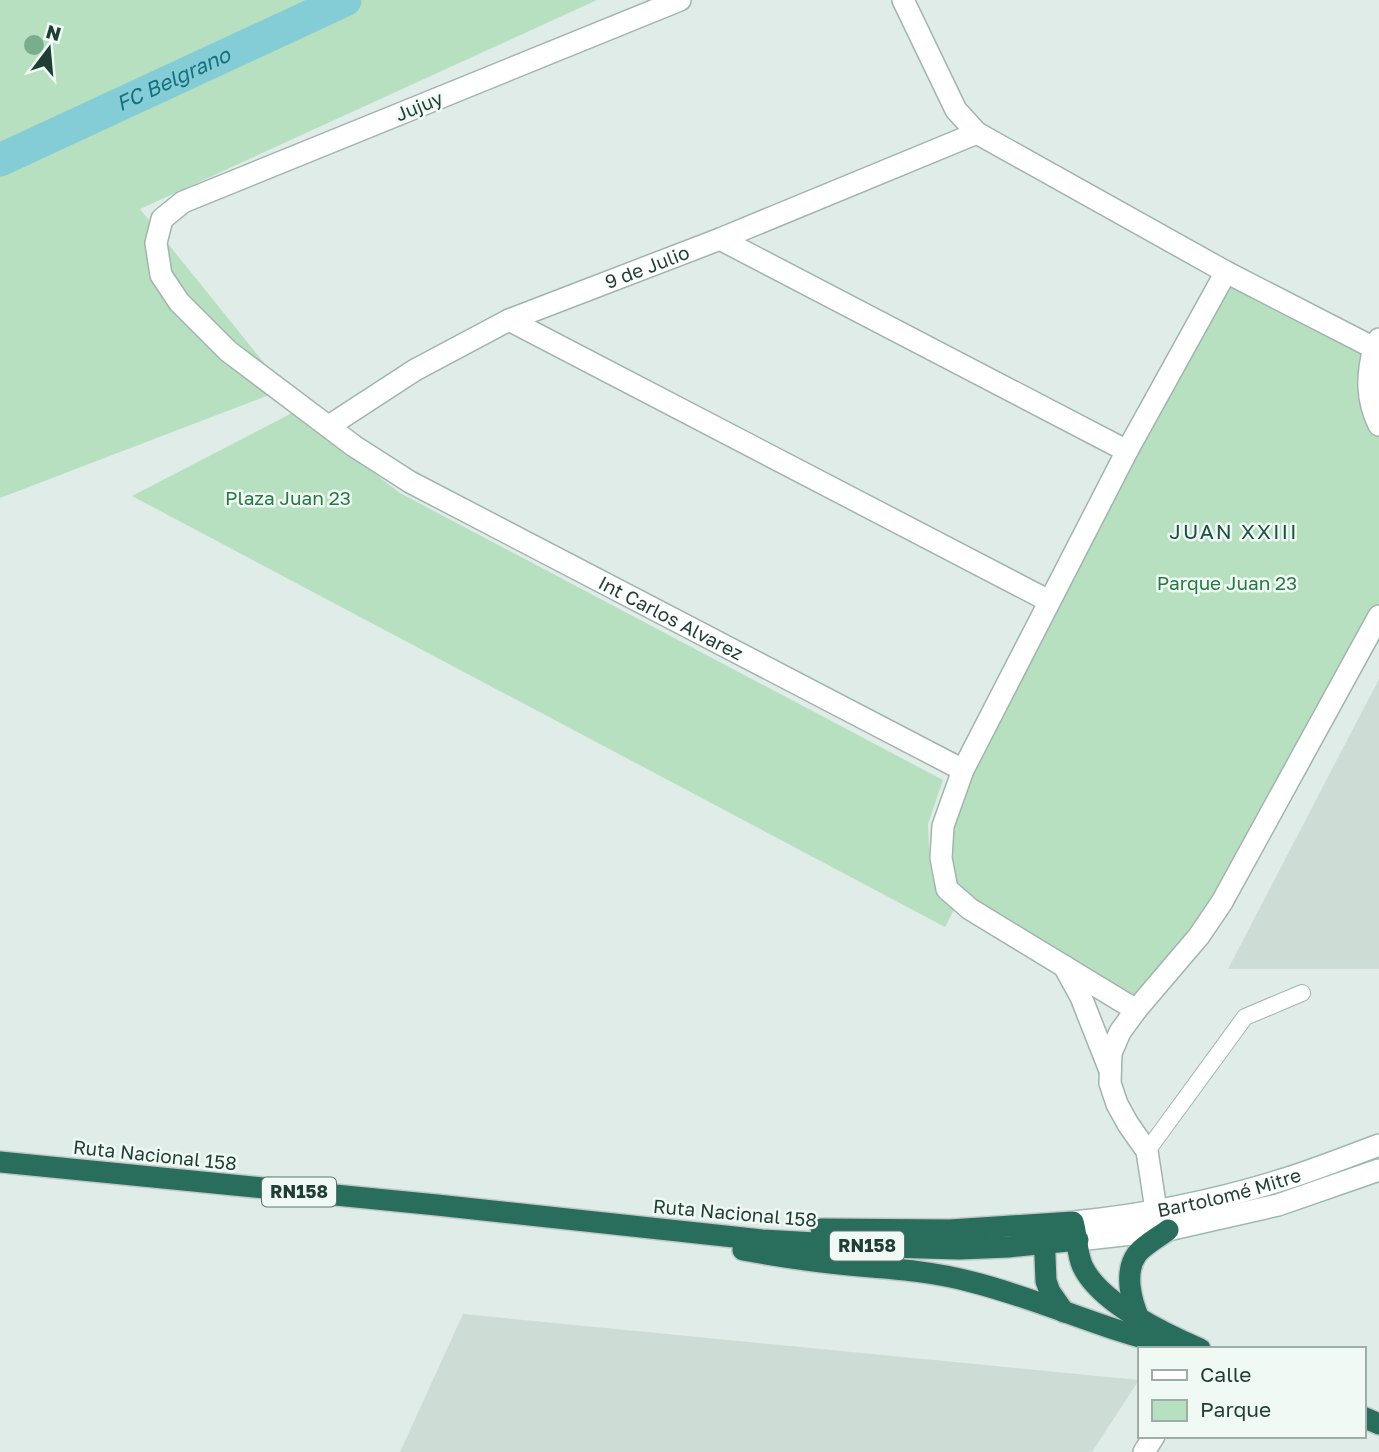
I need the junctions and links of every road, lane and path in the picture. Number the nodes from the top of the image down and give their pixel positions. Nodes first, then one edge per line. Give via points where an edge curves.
1 (680, 0) edge
2 (904, 0) edge
3 (977, 133) junction
4 (162, 219) joint
5 (720, 239) junction
6 (1226, 272) junction
7 (509, 320) junction
8 (1377, 343) edge
9 (1379, 425) edge
10 (329, 426) junction
11 (1127, 452) junction
12 (1049, 601) junction
13 (1379, 615) edge
14 (963, 770) junction
15 (1063, 964) junction
16 (1302, 993) dead end
17 (1136, 1010) junction
18 (1110, 1070) junction
19 (1379, 1144) edge
20 (1147, 1151) junction
21 (0, 1163) edge
22 (1379, 1170) edge
23 (1156, 1210) junction
24 (598, 1222) junction
25 (656, 1230) junction
26 (1168, 1230) junction
27 (1076, 1231) junction
28 (1044, 1234) junction
29 (1064, 1312) junction
30 (1140, 1321) junction
31 (1180, 1347) edge
32 (1196, 1347) edge

1 - 4 street, Jujuy via 183,202
2 - 3 street via 956,110
3 - 5 street, 9 de Julio
3 - 6 street
4 - 10 street, Int Carlos Alvarez via 156,243 161,275 179,302 228,351
5 - 7 street, 9 de Julio
5 - 11 street
6 - 8 street
6 - 11 street
7 - 10 street, 9 de Julio via 415,370
7 - 12 street
8 - 9 street via 1368,390
10 - 14 street, Int Carlos Alvarez via 410,482
11 - 12 street
12 - 14 street
13 - 17 street via 1222,902
14 - 15 street via 943,825 941,858 947,890 970,909
15 - 17 street
15 - 18 street
16 - 20 lane via 1245,1017
17 - 18 street via 1115,1042
18 - 20 street via 1117,1104
19 - 23 street, Bartolomé Mitre / RN158 via 1288,1178
20 - 23 street
21 - 24 highway, Ruta Nacional 158 / RN158
22 - 26 street, Bartolomé Mitre / RN158 via 1278,1205
23 - 27 street, Bartolomé Mitre / RN158
24 - 25 highway, Ruta Nacional 158 / RN158
24 - 28 highway, Ruta Nacional 158 / RN158 via 662,1220 757,1227
25 - 28 highway, Ruta Nacional 158 / RN158 via 959,1249
25 - 29 highway via 785,1258 924,1271 1019,1295
26 - 27 street, Bartolomé Mitre / RN158
26 - 30 highway via 1136,1255 1130,1274 1131,1301
27 - 28 highway, Ruta Nacional 158 / RN158
27 - 30 highway via 1083,1265 1101,1289
28 - 29 highway via 1046,1281
29 - 31 highway via 1131,1336
30 - 32 highway

